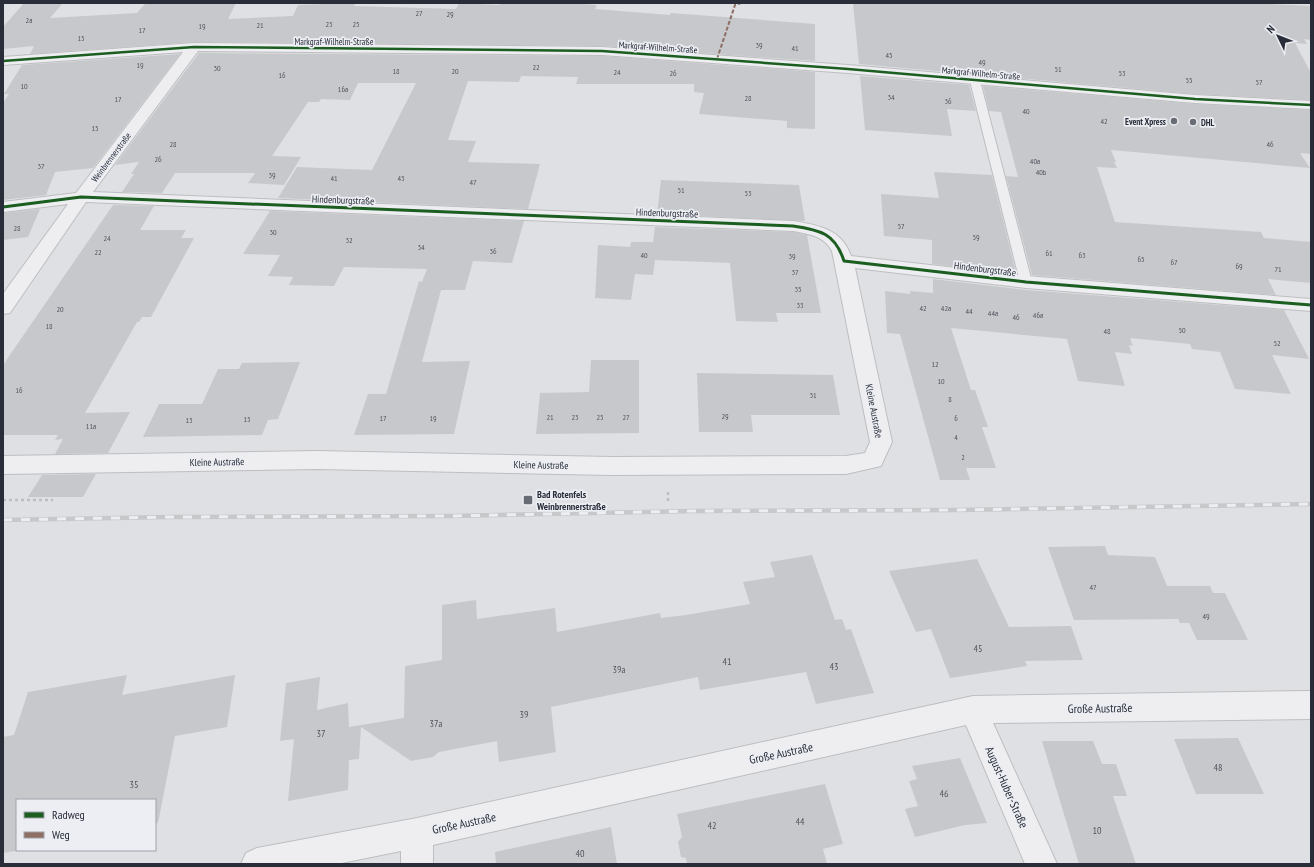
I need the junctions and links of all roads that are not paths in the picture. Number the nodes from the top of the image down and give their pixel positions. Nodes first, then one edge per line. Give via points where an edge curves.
1 (194, 48) junction
2 (3, 61) edge
3 (975, 81) junction
4 (1311, 105) edge
5 (81, 197) junction
6 (3, 207) edge
7 (844, 261) junction
8 (1026, 282) junction
9 (1311, 305) edge
10 (3, 308) edge
11 (3, 465) edge
12 (1311, 705) edge
13 (973, 710) junction
14 (417, 833) junction
15 (257, 864) edge
16 (416, 864) edge
17 (1041, 864) edge

1 - 2 street, Markgraf-Wilhelm-Straße
1 - 3 street, Markgraf-Wilhelm-Straße via 602,51
1 - 5 street, Weinbrennerstraße
3 - 4 street, Markgraf-Wilhelm-Straße via 1195,99
3 - 8 lane, Markgraf-Wilhelm-Straße
5 - 6 street, Hindenburgstraße
5 - 7 street, Hindenburgstraße via 793,226 815,229 831,237 841,247
5 - 10 street, Weinbrennerstraße
7 - 8 street, Hindenburgstraße
7 - 11 street, Kleine Austraße via 881,442 873,460 846,465 612,466 317,460
8 - 9 street, Hindenburgstraße
12 - 13 street, Große Austraße
13 - 14 street, Große Austraße
13 - 17 street, August-Huber-Straße
14 - 15 street, Große Austraße
14 - 16 street

